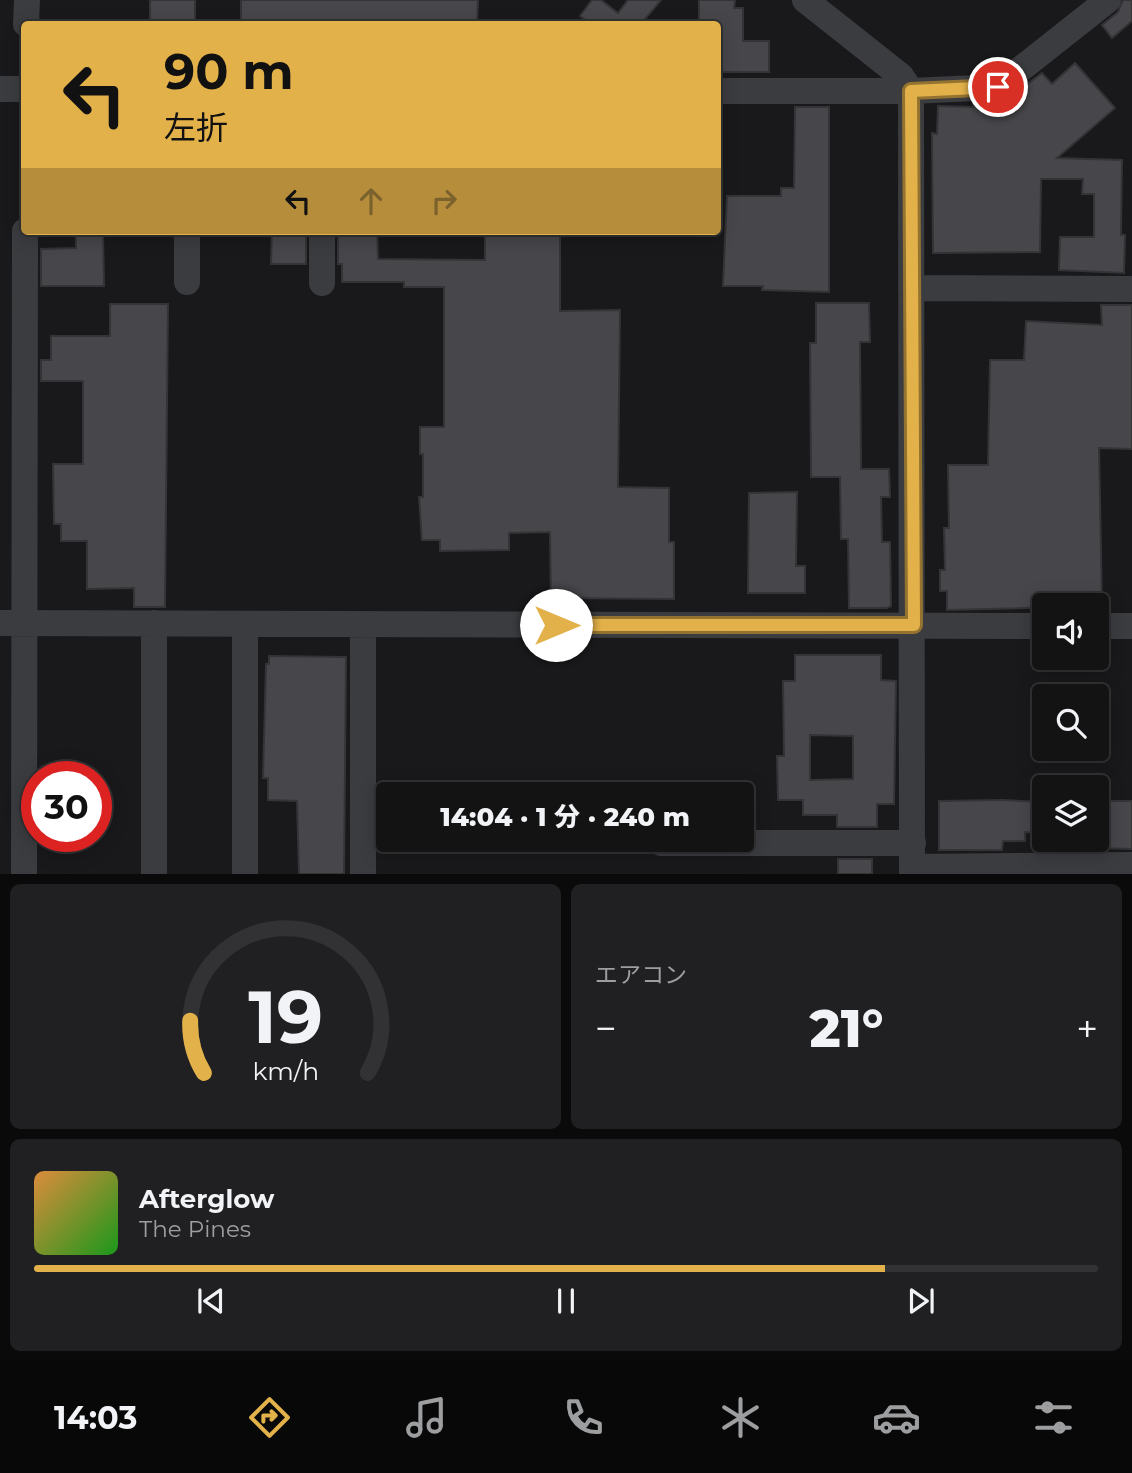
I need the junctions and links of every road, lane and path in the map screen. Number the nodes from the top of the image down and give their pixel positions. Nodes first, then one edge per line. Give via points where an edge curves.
1 (27, 0) edge
2 (805, 0) edge
3 (1108, 0) edge
4 (26, 21) edge
5 (0, 89) edge
6 (21, 89) edge
7 (721, 90) edge
8 (911, 91) junction
9 (25, 235) edge
10 (187, 235) edge
11 (322, 235) edge
12 (187, 282) dead end
13 (322, 283) dead end
14 (911, 288) junction
15 (1132, 289) edge
16 (12, 623) edge
17 (154, 623) junction
18 (245, 624) junction
19 (362, 625) junction
20 (914, 625) junction
21 (1032, 626) edge
22 (1109, 626) edge
23 (1132, 626) edge
24 (754, 850) edge
25 (913, 862) edge
26 (1132, 865) edge
27 (1105, 870) edge
28 (24, 874) edge
29 (154, 874) edge
30 (245, 874) edge
31 (363, 874) edge

1 - 4 street
2 - 8 street via 901,76
3 - 8 street via 998,87
5 - 6 street
7 - 8 street
8 - 14 street
9 - 16 street
10 - 12 street
11 - 13 street
14 - 15 street
14 - 20 street
16 - 17 street
16 - 28 street
17 - 18 street
17 - 29 street
18 - 19 street
18 - 30 street
19 - 20 street
19 - 31 street
20 - 21 street
20 - 25 street
22 - 23 street
24 - 25 street
25 - 27 street
26 - 27 street

